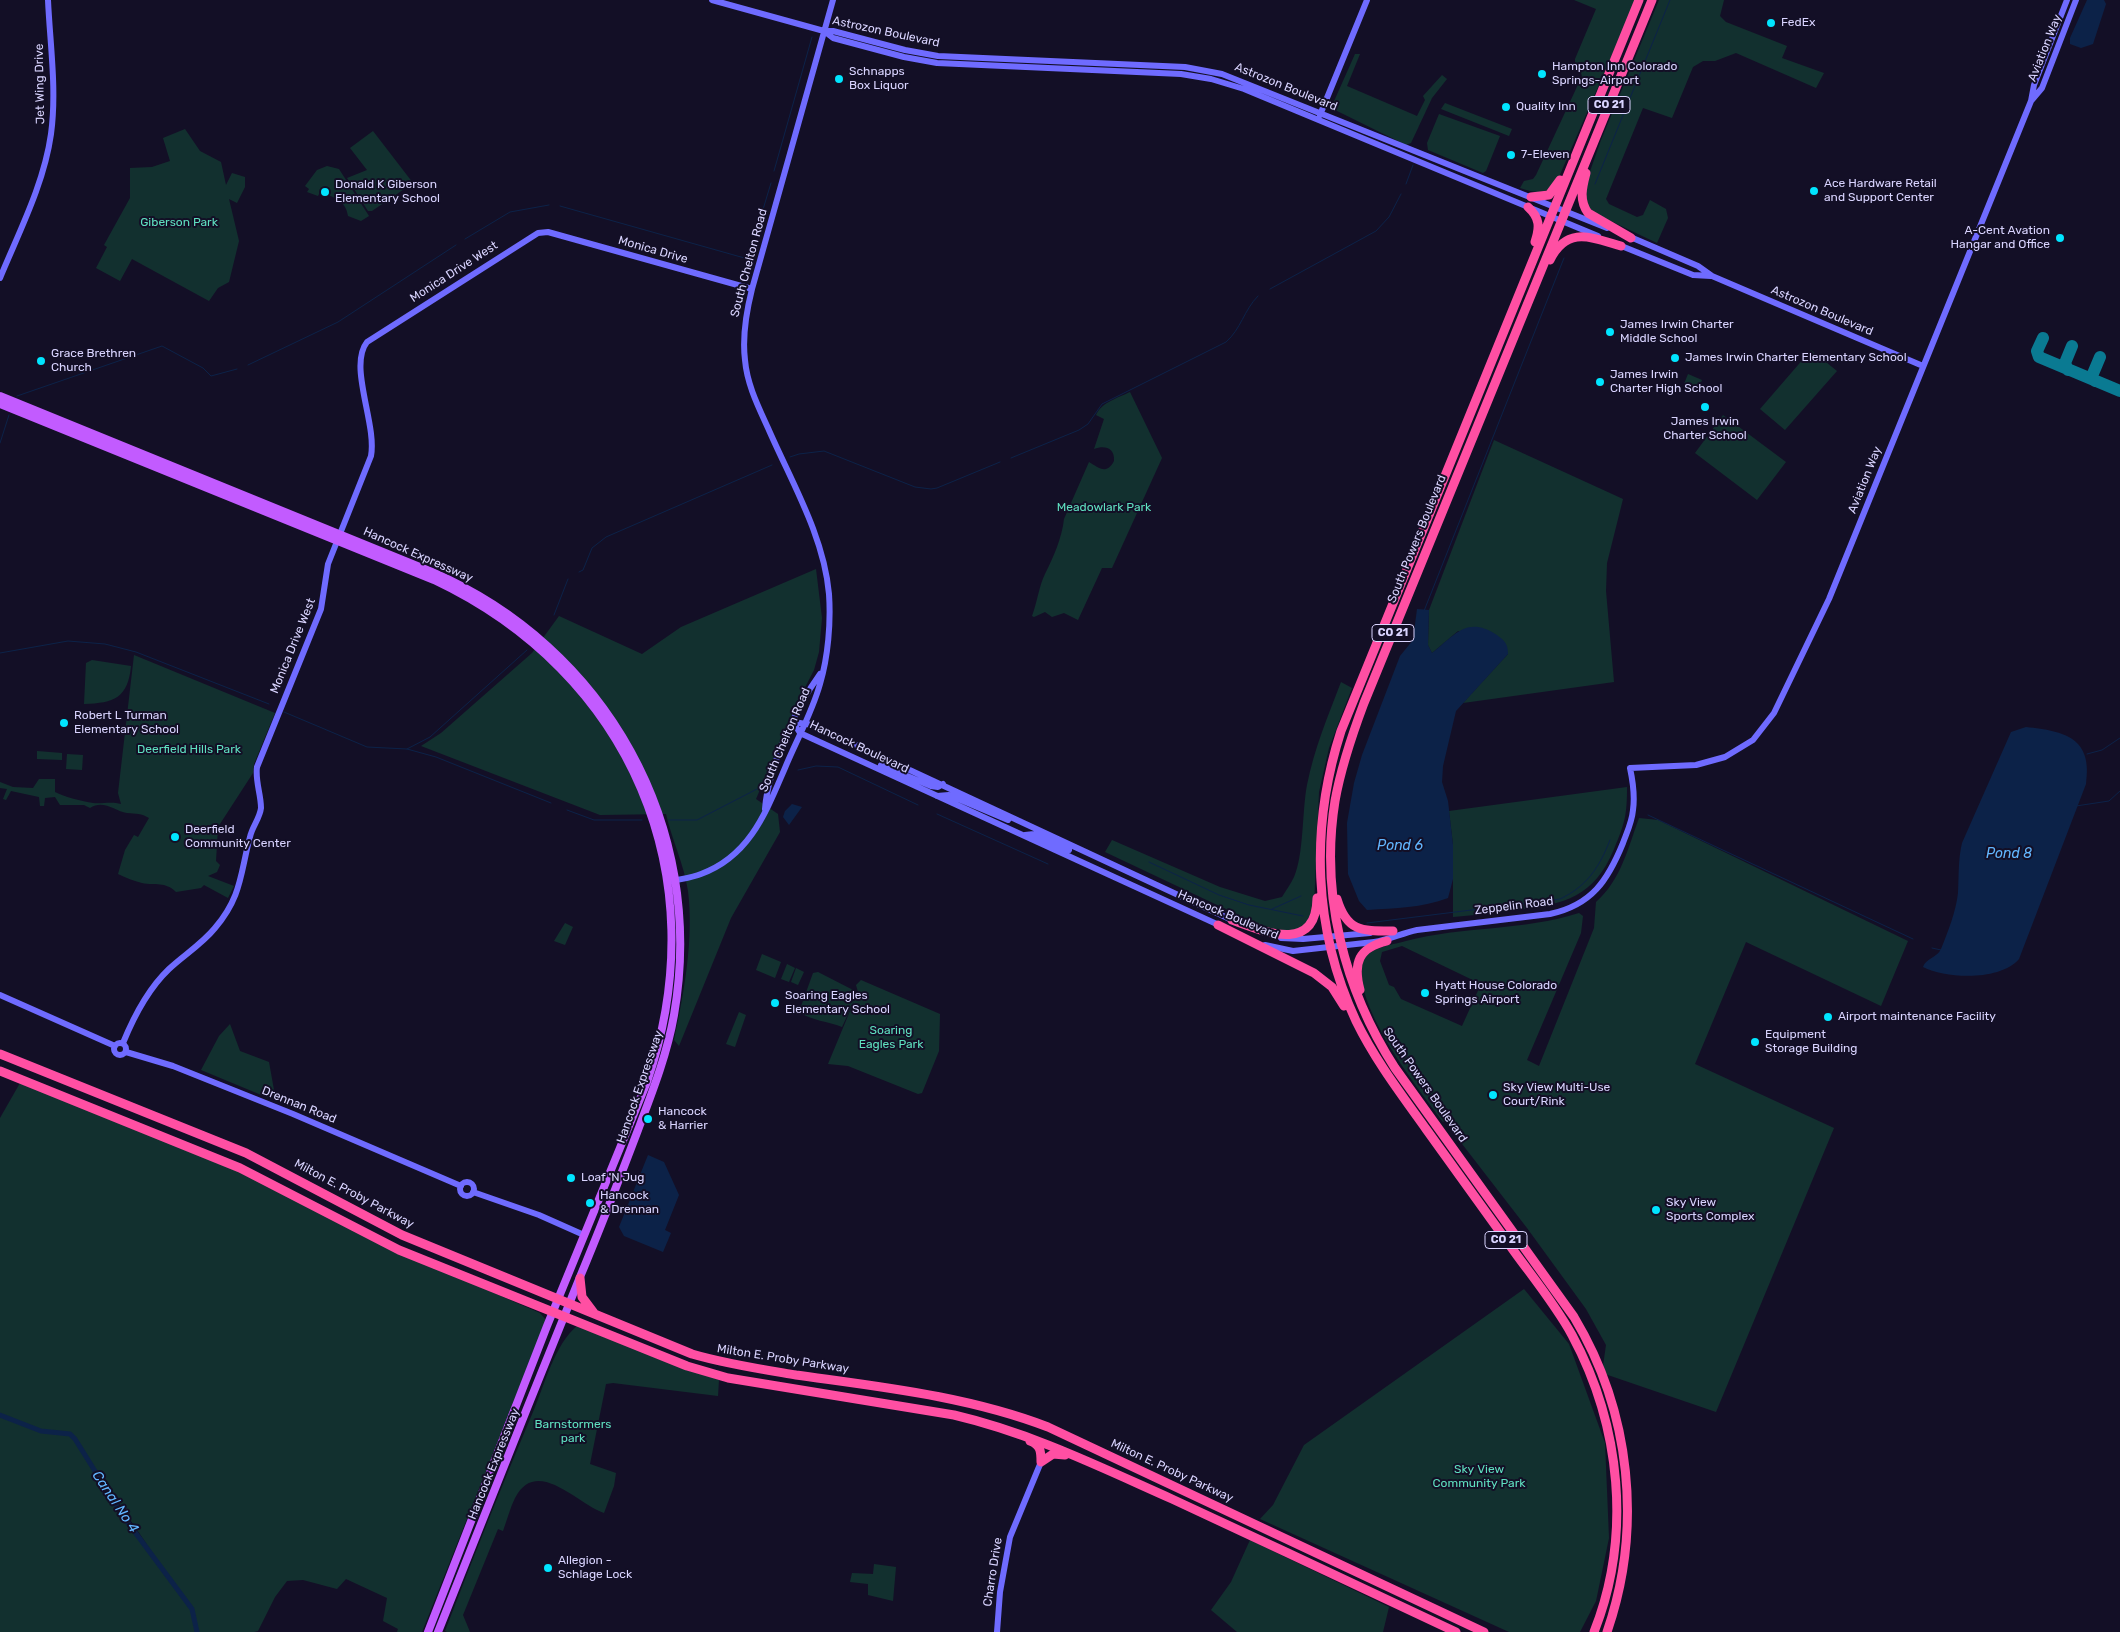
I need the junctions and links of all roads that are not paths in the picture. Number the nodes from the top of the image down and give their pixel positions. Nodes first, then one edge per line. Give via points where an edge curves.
1 (48, 0) edge
2 (712, 0) edge
3 (832, 0) edge
4 (1367, 0) edge
5 (1639, 0) edge
6 (1652, 0) edge
7 (2067, 0) edge
8 (2076, 0) edge
9 (824, 31) junction
10 (1613, 63) junction
11 (2031, 101) junction
12 (1608, 108) junction
13 (1321, 112) junction
14 (1318, 119) junction
15 (1531, 197) junction
16 (1555, 206) junction
17 (1528, 207) junction
18 (1565, 211) junction
19 (1551, 216) junction
20 (1560, 221) junction
21 (548, 232) joint
22 (1631, 238) junction
23 (1620, 246) junction
24 (1712, 276) junction
25 (0, 278) edge
26 (752, 289) junction
27 (1517, 298) junction
28 (1515, 333) junction
29 (1923, 366) junction
30 (0, 396) edge
31 (0, 404) edge
32 (339, 538) junction
33 (821, 672) junction
34 (793, 722) junction
35 (805, 722) junction
36 (800, 732) junction
37 (865, 761) junction
38 (1630, 768) joint
39 (942, 784) junction
40 (937, 796) junction
41 (765, 815) junction
42 (1322, 824) junction
43 (1033, 828) junction
44 (1025, 835) junction
45 (1331, 851) junction
46 (1094, 856) junction
47 (1089, 864) junction
48 (672, 881) junction
49 (1156, 885) junction
50 (1232, 920) junction
51 (1218, 925) junction
52 (1397, 932) junction
53 (1328, 936) junction
54 (1340, 936) junction
55 (1386, 941) junction
56 (1330, 946) junction
57 (1341, 946) junction
58 (0, 995) edge
59 (1373, 1031) junction
60 (123, 1043) junction
61 (115, 1046) junction
62 (126, 1052) junction
63 (1373, 1053) junction
64 (0, 1054) edge
65 (0, 1071) edge
66 (584, 1235) junction
67 (580, 1278) junction
68 (558, 1300) junction
69 (570, 1304) junction
70 (553, 1312) junction
71 (596, 1315) junction
72 (565, 1317) junction
73 (973, 1419) junction
74 (1084, 1459) junction
75 (1041, 1462) junction
76 (1613, 1567) junction
77 (428, 1632) edge
78 (438, 1632) edge
79 (997, 1632) edge
80 (1456, 1632) edge
81 (1485, 1632) edge
82 (1589, 1632) edge
83 (1594, 1632) edge
84 (1608, 1632) edge

1 - 25 main road, Jet Wing Drive via 53,105 51,136 40,180
2 - 9 main road, Astrozon Boulevard
3 - 9 main road, South Chelton Road
4 - 13 main road
5 - 10 highway, South Powers Boulevard / CO 21
6 - 12 highway, South Powers Boulevard / CO 21
7 - 11 main road, Aviation Way via 2034,85
8 - 11 main road, Aviation Way via 2042,88
9 - 13 main road, Astrozon Boulevard via 938,56 1196,68 1236,78
9 - 14 main road, Astrozon Boulevard via 833,38 937,63 1198,76 1244,89
9 - 26 main road, South Chelton Road
10 - 15 highway via 1557,187 1549,195
10 - 16 highway, South Powers Boulevard / CO 21
11 - 29 main road, Aviation Way
12 - 18 highway, South Powers Boulevard / CO 21
12 - 22 highway via 1583,182 1582,200 1588,214
13 - 14 main road
13 - 15 main road, Astrozon Boulevard
14 - 17 main road, Astrozon Boulevard
15 - 16 main road, Astrozon Boulevard
16 - 18 main road, Astrozon Boulevard
16 - 19 highway, South Powers Boulevard / CO 21
17 - 19 main road, Astrozon Boulevard
17 - 27 highway via 1537,219 1538,232
18 - 20 highway, South Powers Boulevard / CO 21
18 - 22 main road, Astrozon Boulevard
19 - 20 main road, Astrozon Boulevard
19 - 27 highway, South Powers Boulevard / CO 21
20 - 23 main road, Astrozon Boulevard
20 - 28 highway, South Powers Boulevard / CO 21
21 - 26 main road, Monica Drive
21 - 32 main road, Monica Drive West via 530,237 364,346 360,365 372,450
22 - 24 main road, Astrozon Boulevard via 1698,266
23 - 24 main road, Astrozon Boulevard via 1693,275
23 - 28 highway via 1584,236 1562,242 1552,255
24 - 29 main road, Astrozon Boulevard
26 - 33 main road, South Chelton Road via 744,337 749,383 814,535 828,585 829,621
27 - 42 highway, South Powers Boulevard / CO 21 via 1341,731
28 - 45 highway, South Powers Boulevard / CO 21 via 1352,736 1335,800
29 - 38 main road, Aviation Way via 1829,599 1769,722 1742,748 1716,760 1696,765
30 - 32 main road, Hancock Expressway
31 - 32 main road, Hancock Expressway
32 - 48 main road, Hancock Expressway via 462,594 505,621 553,660 602,718 629,763 656,829
32 - 60 main road, Monica Drive West via 326,569 321,609 257,767 260,811 250,837 239,887 215,929 170,968 151,990
33 - 34 main road, South Chelton Road
33 - 35 main road, South Chelton Road
34 - 35 main road, Hancock Boulevard
34 - 36 main road, Hancock Boulevard
34 - 41 main road, South Chelton Road via 766,787
35 - 36 main road, South Chelton Road
35 - 39 main road, Hancock Boulevard
36 - 37 main road, Hancock Boulevard
36 - 41 main road, South Chelton Road
37 - 39 main road via 935,787
37 - 40 main road, Hancock Boulevard
38 - 52 main road, Zeppelin Road via 1634,796 1630,826 1610,873 1585,899 1550,914
39 - 43 main road, Hancock Boulevard
40 - 43 main road via 949,795 997,817
40 - 44 main road, Hancock Boulevard
41 - 48 main road, South Chelton Road via 748,842 728,860 700,874
42 - 50 highway via 1317,862 1317,908 1311,925 1302,932 1283,934
42 - 53 highway, South Powers Boulevard / CO 21 via 1320,881
43 - 46 main road, Hancock Boulevard
44 - 46 main road via 1034,834 1085,857
44 - 47 main road, Hancock Boulevard
45 - 52 highway via 1336,890 1344,917 1361,929
45 - 54 highway, South Powers Boulevard / CO 21 via 1332,891
46 - 47 main road
46 - 49 main road, Hancock Boulevard
47 - 49 main road via 1098,862
47 - 51 main road, Hancock Boulevard
48 - 66 main road, Hancock Expressway via 670,982 658,1046 644,1090
48 - 67 main road, Hancock Expressway via 681,943 672,1025 654,1088
49 - 50 main road, Hancock Boulevard
50 - 53 main road, Hancock Boulevard via 1279,938
51 - 56 main road, Hancock Boulevard via 1283,950
51 - 63 highway via 1328,982
52 - 54 main road, Zeppelin Road
52 - 55 main road, Zeppelin Road
53 - 54 main road, Hancock Boulevard
53 - 56 highway, South Powers Boulevard / CO 21
54 - 57 highway, South Powers Boulevard / CO 21
55 - 57 main road, Zeppelin Road
55 - 59 highway via 1366,949 1357,967 1357,980
56 - 57 main road, Zeppelin Road
56 - 63 highway, South Powers Boulevard / CO 21 via 1344,993
57 - 59 highway, South Powers Boulevard / CO 21 via 1357,997
58 - 61 main road
59 - 84 highway, South Powers Boulevard / CO 21 via 1395,1068 1560,1295 1583,1330 1596,1358 1618,1423 1626,1471 1627,1536 1618,1598
60 - 61 main road
60 - 62 main road
61 - 62 main road via 115,1053
62 - 66 main road, Drennan Road via 173,1066 461,1186 469,1183 473,1192
63 - 76 highway, South Powers Boulevard / CO 21 via 1552,1303 1584,1359 1601,1405 1613,1456 1616,1527
64 - 68 highway, Milton E. Proby Parkway via 246,1153 402,1235
65 - 70 highway, Milton E. Proby Parkway via 240,1168 392,1246
66 - 68 main road, Hancock Expressway
67 - 69 main road, Hancock Expressway
67 - 71 highway via 582,1297
68 - 69 highway, Milton E. Proby Parkway
68 - 70 main road, Hancock Expressway
69 - 71 highway, Milton E. Proby Parkway
69 - 72 main road, Hancock Expressway
70 - 72 highway, Milton E. Proby Parkway
70 - 77 main road, Hancock Expressway
71 - 81 highway, Milton E. Proby Parkway via 692,1354 724,1363 932,1395 1022,1417 1078,1440
72 - 73 highway, Milton E. Proby Parkway via 708,1373
72 - 78 main road, Hancock Expressway
73 - 74 highway, Milton E. Proby Parkway via 1019,1432
73 - 75 highway via 979,1424 1034,1442 1041,1450
74 - 75 highway via 1076,1460 1057,1453
74 - 80 highway, Milton E. Proby Parkway
75 - 79 main road, Charro Drive via 1010,1537
76 - 82 highway
76 - 83 highway, South Powers Boulevard / CO 21 via 1608,1594

